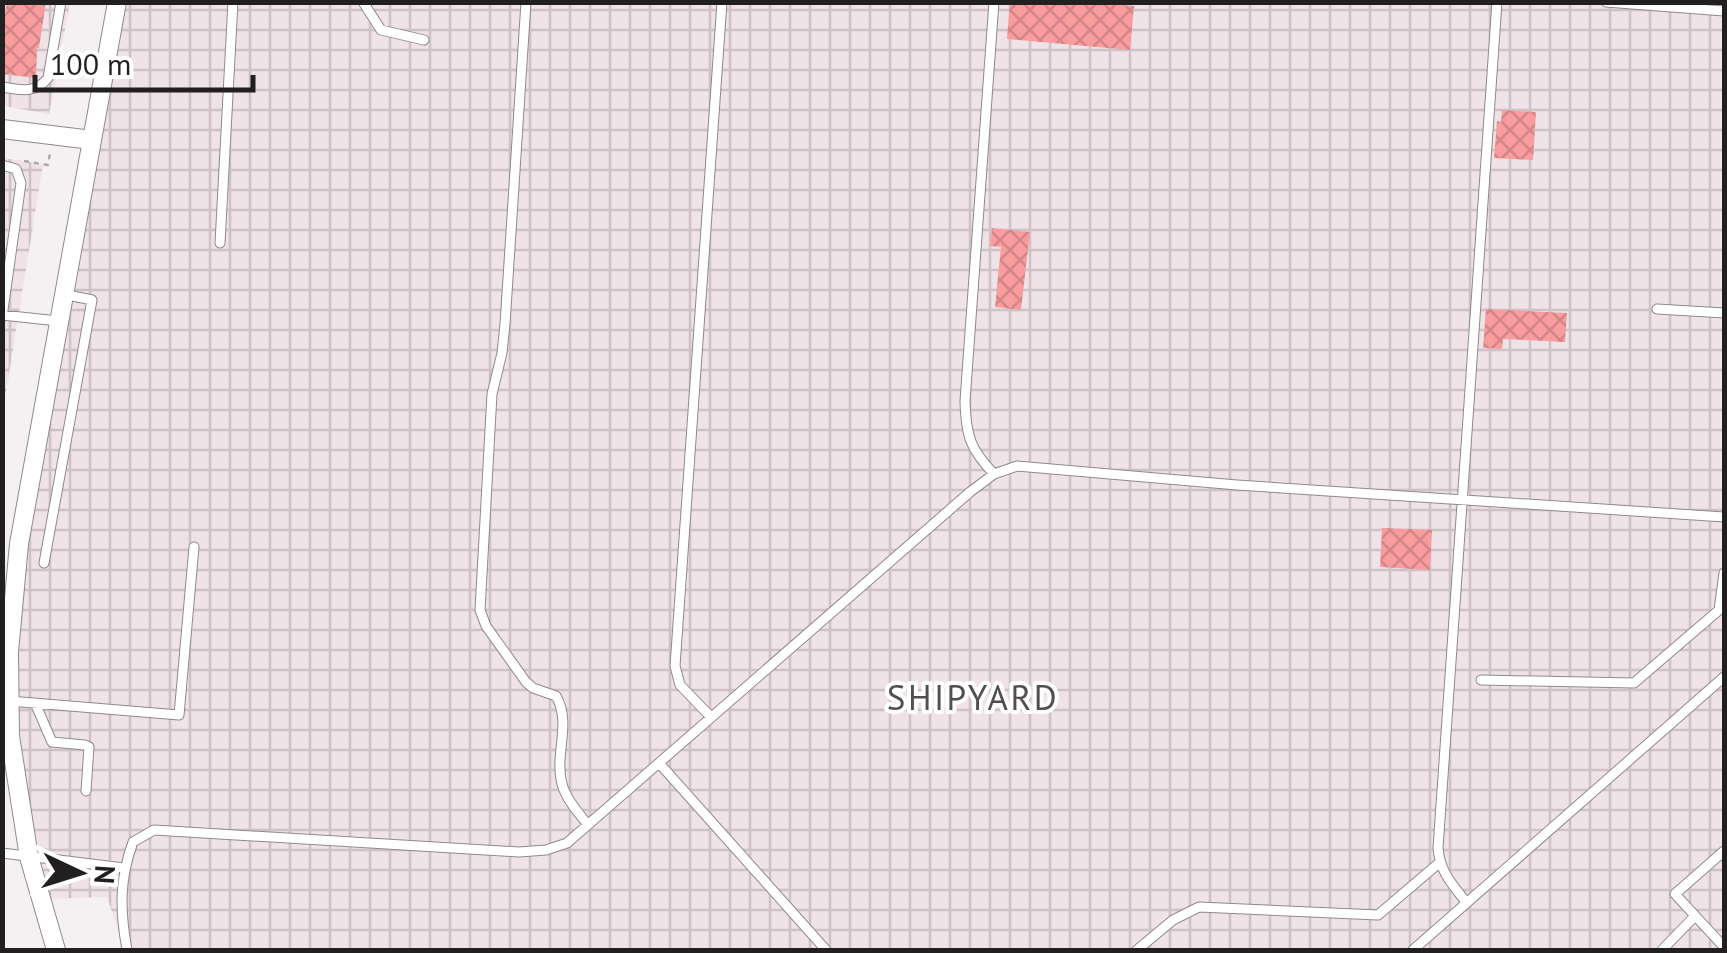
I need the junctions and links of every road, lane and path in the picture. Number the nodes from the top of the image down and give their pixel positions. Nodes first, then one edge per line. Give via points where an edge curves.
1 (61, 2) edge
2 (118, 2) edge
3 (232, 2) edge
4 (363, 2) edge
5 (526, 2) edge
6 (722, 2) edge
7 (994, 2) edge
8 (1497, 2) edge
9 (1606, 2) edge
10 (1724, 11) edge
11 (424, 40) dead end
12 (2, 87) edge
13 (2, 129) edge
14 (92, 140) junction
15 (2, 165) edge
16 (220, 244) dead end
17 (64, 294) junction
18 (1657, 309) dead end
19 (1724, 313) edge
20 (3, 316) edge
21 (58, 322) junction
22 (994, 474) junction
23 (1461, 498) junction
24 (1724, 517) edge
25 (194, 548) dead end
26 (44, 563) dead end
27 (1724, 572) edge
28 (1724, 677) edge
29 (1480, 680) dead end
30 (9, 701) junction
31 (35, 703) junction
32 (711, 717) junction
33 (659, 763) junction
34 (9, 774) edge
35 (86, 791) dead end
36 (588, 825) junction
37 (1724, 851) edge
38 (2, 853) edge
39 (30, 857) junction
40 (1439, 863) junction
41 (124, 868) junction
42 (1466, 902) junction
43 (1696, 916) junction
44 (1724, 948) edge
45 (56, 950) edge
46 (127, 950) edge
47 (826, 950) edge
48 (1137, 950) edge
49 (1413, 950) edge
50 (1662, 950) edge

1 - 12 lane via 48,78 28,92
2 - 14 street
3 - 16 lane
4 - 11 lane via 381,30
5 - 36 lane via 480,610 526,682 562,706 560,778
6 - 32 lane via 675,666 680,685
7 - 22 lane via 965,401 966,430
8 - 23 lane
9 - 10 lane
13 - 14 street
14 - 17 street
15 - 20 lane via 16,169 21,183
17 - 21 street
17 - 26 lane via 92,300
18 - 19 lane
20 - 21 lane
21 - 30 street via 18,544
22 - 23 lane via 1017,466
22 - 32 lane
23 - 24 lane
23 - 40 lane
25 - 31 lane via 179,715
27 - 29 lane via 1719,610 1634,683
28 - 42 lane
30 - 31 lane
30 - 34 street
31 - 35 lane via 52,742 89,748
32 - 33 lane
33 - 36 lane
33 - 47 lane
34 - 39 street
36 - 41 lane via 567,843 520,852 154,830 133,842
37 - 43 lane via 1675,894
38 - 39 lane
39 - 41 lane
39 - 45 street
40 - 42 lane
40 - 48 lane via 1378,915 1199,907
41 - 46 lane
42 - 49 lane
43 - 44 lane
43 - 50 lane

